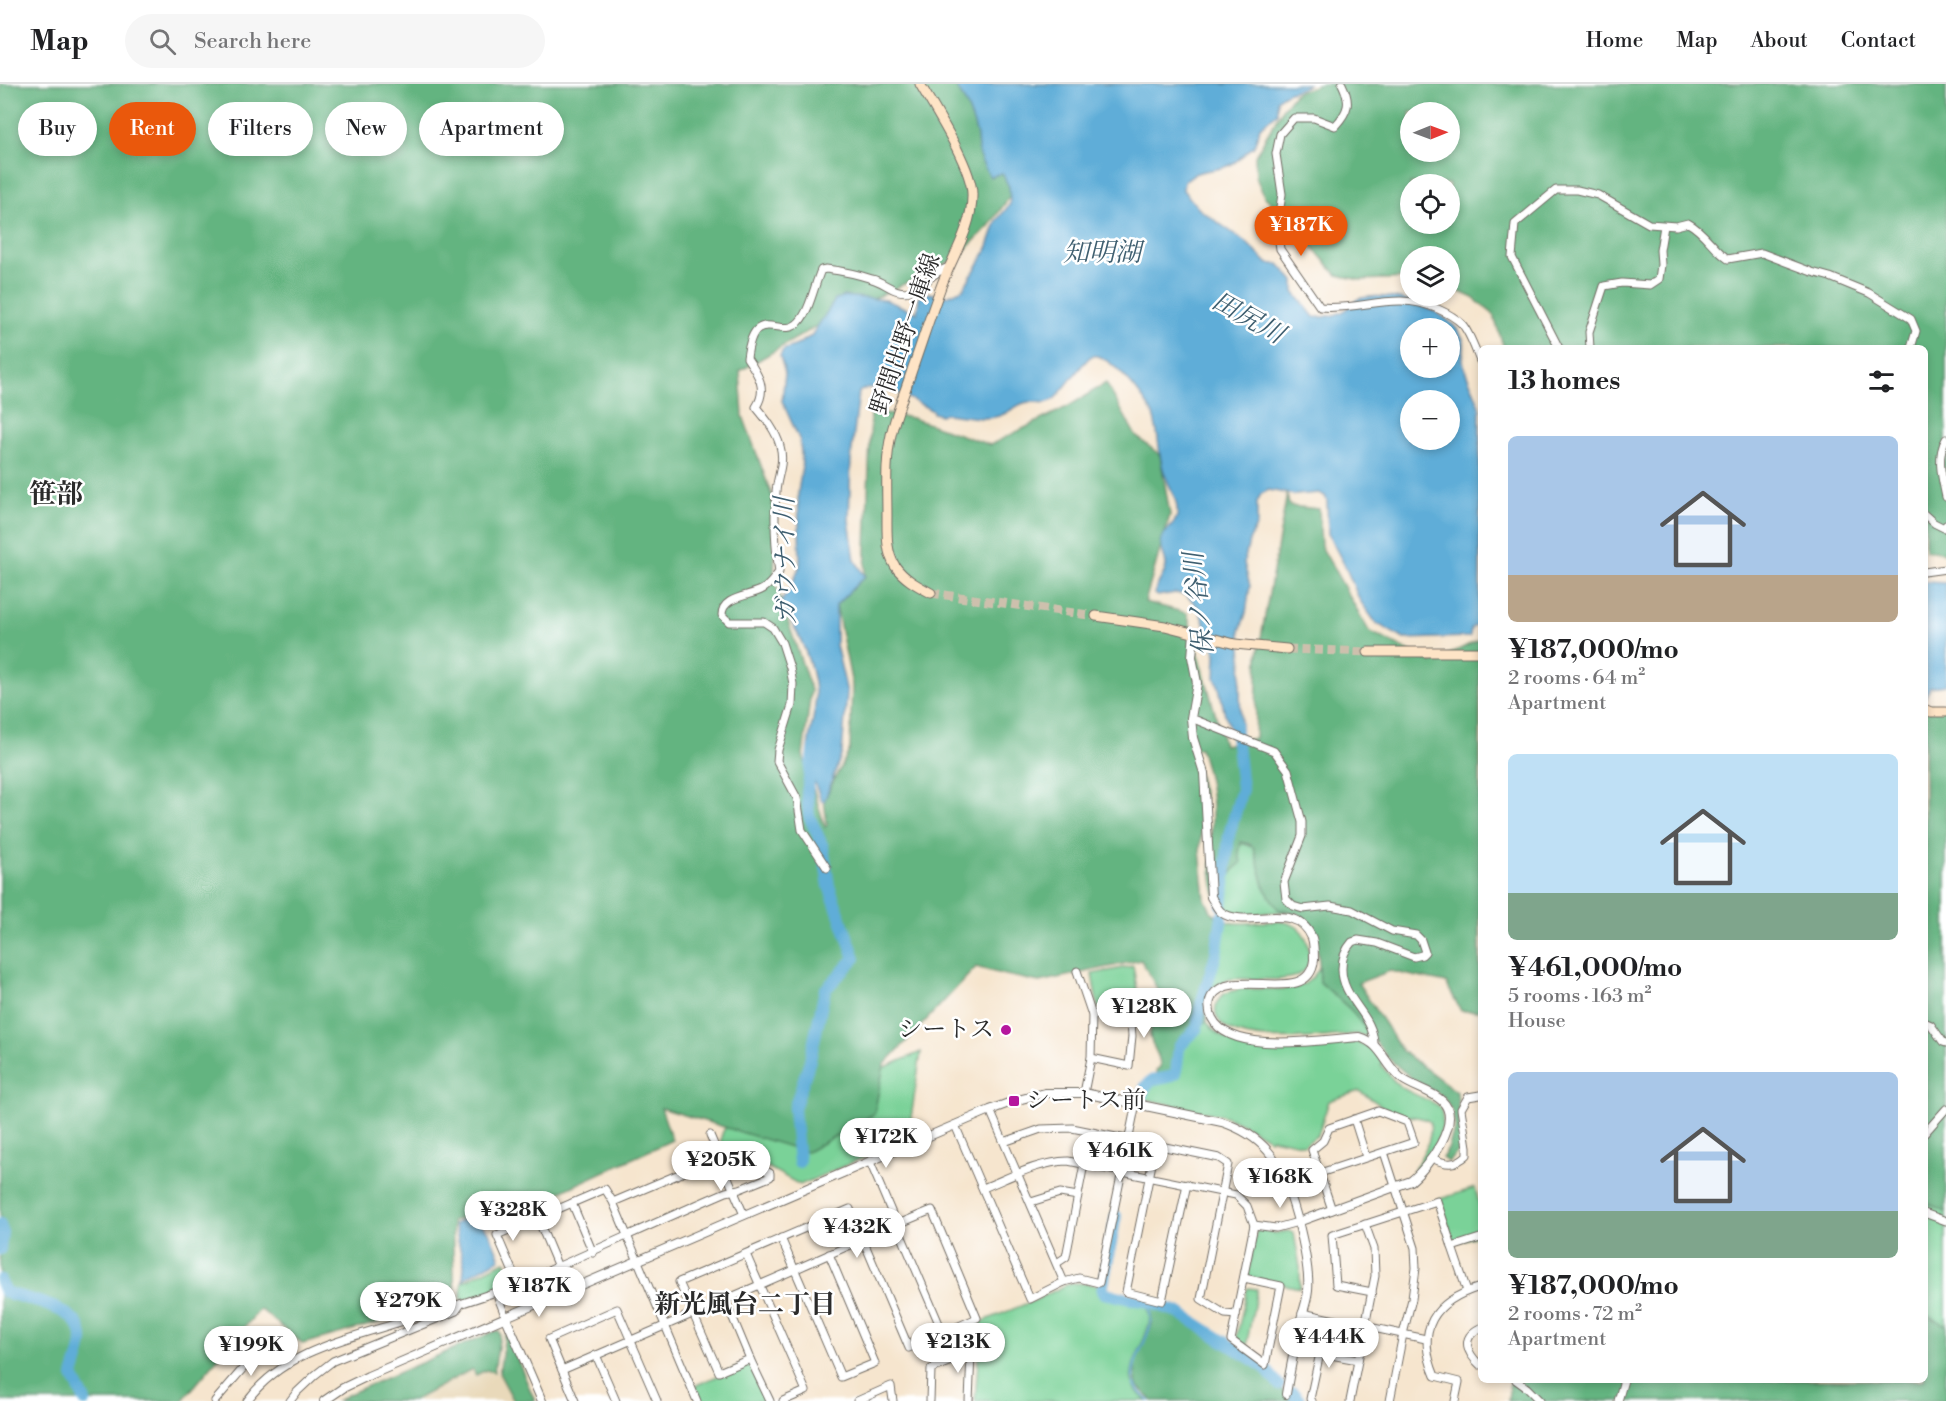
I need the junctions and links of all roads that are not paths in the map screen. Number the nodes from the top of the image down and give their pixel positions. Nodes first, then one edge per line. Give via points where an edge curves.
1 (920, 84) edge
2 (1342, 84) edge
3 (1664, 226) junction
4 (949, 267) junction
5 (1557, 345) edge
6 (1590, 345) edge
7 (1912, 345) edge
8 (1478, 356) edge
9 (1946, 439) edge
10 (1946, 497) edge
11 (1928, 518) edge
12 (1946, 525) edge
13 (1946, 569) edge
14 (1928, 571) edge
15 (931, 593) tunnel mouth
16 (1096, 616) tunnel mouth
17 (1194, 633) junction
18 (1287, 650) tunnel mouth
19 (1368, 652) tunnel mouth
20 (1478, 652) edge
21 (1928, 711) edge
22 (1946, 712) edge
23 (1191, 718) junction
24 (827, 868) dead end
25 (1077, 971) dead end
26 (1092, 1015) junction
27 (1928, 1024) edge
28 (1946, 1043) edge
29 (1374, 1044) junction
30 (1091, 1058) junction
31 (1084, 1093) junction
32 (1478, 1095) edge
33 (1136, 1103) junction
34 (1946, 1109) edge
35 (990, 1110) junction
36 (1354, 1119) junction
37 (955, 1125) junction
38 (1928, 1129) edge
39 (710, 1135) dead end
40 (1129, 1139) junction
41 (1004, 1142) junction
42 (1156, 1144) junction
43 (1384, 1152) junction
44 (1366, 1157) junction
45 (1432, 1158) junction
46 (720, 1159) junction
47 (870, 1162) junction
48 (1084, 1164) junction
49 (1122, 1171) junction
50 (1320, 1173) junction
51 (1018, 1174) junction
52 (1149, 1177) junction
53 (1186, 1184) junction
54 (983, 1188) junction
55 (1396, 1188) junction
56 (734, 1190) junction
57 (1222, 1192) junction
58 (1078, 1196) junction
59 (613, 1202) junction
60 (1031, 1202) junction
61 (572, 1203) junction
62 (1332, 1210) junction
63 (1403, 1211) junction
64 (1928, 1214) edge
65 (744, 1215) junction
66 (537, 1217) junction
67 (1946, 1221) edge
68 (1298, 1222) junction
69 (896, 1224) junction
70 (1365, 1224) junction
71 (1254, 1225) junction
72 (626, 1236) junction
73 (781, 1239) junction
74 (1478, 1239) edge
75 (863, 1240) junction
76 (1452, 1247) junction
77 (593, 1253) junction
78 (746, 1254) junction
79 (829, 1254) junction
80 (638, 1261) junction
81 (1057, 1263) junction
82 (558, 1267) junction
83 (795, 1269) junction
84 (1244, 1278) junction
85 (1064, 1282) junction
86 (518, 1284) junction
87 (759, 1285) junction
88 (1478, 1288) edge
89 (1467, 1291) junction
90 (496, 1292) junction
91 (1372, 1293) junction
92 (725, 1299) junction
93 (461, 1304) junction
94 (1302, 1313) junction
95 (692, 1314) junction
96 (1236, 1315) junction
97 (506, 1318) junction
98 (664, 1326) junction
99 (1365, 1327) junction
100 (1478, 1329) edge
101 (943, 1333) junction
102 (1403, 1334) junction
103 (1426, 1339) junction
104 (630, 1340) junction
105 (596, 1355) junction
106 (750, 1359) junction
107 (1358, 1360) junction
108 (1478, 1363) edge
109 (289, 1364) junction
110 (562, 1370) junction
111 (1520, 1383) edge
112 (1623, 1383) edge
113 (1286, 1394) dead end
114 (215, 1401) edge
115 (247, 1401) edge
116 (290, 1401) edge
117 (324, 1401) edge
118 (542, 1401) edge
119 (575, 1401) edge
120 (616, 1401) edge
121 (657, 1401) edge
122 (697, 1401) edge
123 (770, 1401) edge
124 (783, 1401) edge
125 (857, 1401) edge
126 (893, 1401) edge
127 (930, 1401) edge
128 (969, 1401) edge
129 (1312, 1401) edge
130 (1350, 1401) edge
131 (1390, 1401) edge
132 (1455, 1401) edge
133 (1540, 1401) edge
134 (1618, 1401) edge

1 - 4 main road, 野間出野一庫線 via 970,179 969,219
2 - 8 street via 1348,97 1345,115 1335,126 1314,118 1294,118 1280,134 1276,154 1282,194 1277,228 1280,249 1320,307 1394,300 1430,305 1463,325
3 - 5 street via 1649,224 1598,195 1577,190 1556,190 1515,224 1512,257
3 - 6 street via 1659,279 1650,285 1604,286 1589,332
3 - 7 street via 1689,223 1728,259 1762,253 1869,293 1911,319 1916,331
4 - 15 main road, 野間出野一庫線 via 897,414 888,457 889,551 903,575
4 - 24 street via 938,270 914,291 905,292 875,279 821,270 798,324 791,328 761,326 748,348 747,358 761,383 761,399 756,407 773,428 782,454 776,492 779,572 764,589 726,603 722,615 729,622 764,622 774,627 782,643 793,684 792,705 777,761 797,798 802,830
9 - 10 street via 1941,450 1941,469
11 - 12 street via 1944,528
13 - 14 street
16 - 17 main road
17 - 18 main road
17 - 23 street via 1192,657 1197,683
19 - 20 main road
21 - 22 main road
23 - 29 street via 1265,746 1274,751 1288,770 1302,822 1302,836 1284,882 1286,899 1293,906 1352,910 1392,931 1421,939 1425,952 1414,957 1366,940 1352,942 1346,948 1342,979 1354,1004 1370,1024
23 - 29 street via 1204,773 1211,897 1220,912 1236,918 1286,917 1307,928 1313,939 1312,968 1305,979 1293,984 1233,985 1221,989 1212,996 1211,1018 1220,1030 1250,1041 1359,1037
25 - 26 street
26 - 30 street
26 - 30 street via 1130,1010 1132,1036 1129,1066
27 - 28 street
29 - 45 street via 1399,1077 1446,1105 1448,1123
30 - 31 street
31 - 33 street
31 - 35 street via 1046,1093
32 - 45 street via 1468,1097 1461,1109 1467,1155 1450,1165
33 - 40 street
33 - 68 street via 1222,1122 1256,1138 1278,1166
34 - 38 street
35 - 37 street
35 - 41 street
36 - 43 street via 1378,1111 1407,1122 1414,1142
36 - 44 street
36 - 50 street via 1329,1128 1323,1141 1312,1150
37 - 47 street
37 - 54 street
39 - 46 street
40 - 41 street via 1072,1128 1041,1129
40 - 42 street
40 - 49 street
41 - 51 street
42 - 52 street
42 - 57 street via 1219,1158 1228,1164
43 - 44 street
43 - 55 street
44 - 50 street
45 - 55 street via 1421,1173
46 - 56 street
46 - 56 street via 735,1154 770,1173 770,1177
46 - 59 street
47 - 65 street
47 - 69 street
48 - 49 street
48 - 51 street via 1052,1162
48 - 58 street
49 - 52 street
49 - 85 street via 1099,1283 1079,1278
50 - 62 street
51 - 54 street
51 - 60 street
52 - 53 street
52 - 53 street via 1126,1292 1162,1301
53 - 57 street
54 - 85 street via 1030,1299
55 - 62 street
55 - 63 street
56 - 65 street
56 - 72 street
57 - 71 street via 1242,1200
57 - 96 street via 1201,1299 1225,1314
58 - 60 street via 1060,1193
58 - 81 street via 1065,1257
59 - 61 street via 606,1189
59 - 72 street
60 - 81 street
61 - 66 street
61 - 77 street
62 - 68 street
63 - 70 street
63 - 76 street via 1437,1201
63 - 102 street via 1415,1248 1416,1268
64 - 67 street
65 - 80 street
66 - 82 street
66 - 86 street via 497,1236
68 - 71 street via 1276,1228
68 - 94 street via 1308,1269 1308,1292
69 - 75 street
69 - 101 street
69 - 101 street via 932,1210 977,1318
70 - 91 street via 1376,1261
70 - 91 street via 1332,1235 1336,1285
71 - 84 street
72 - 77 street
72 - 80 street
73 - 75 street via 850,1209
73 - 78 street
73 - 83 street
74 - 76 street
75 - 79 street
75 - 101 street via 909,1348
76 - 89 street
77 - 82 street
78 - 87 street
78 - 95 street via 679,1282
79 - 83 street
79 - 83 street via 875,1363 841,1377
80 - 97 street
80 - 98 street
81 - 85 street
82 - 86 street
83 - 87 street
84 - 96 street
84 - 96 street via 1281,1286 1265,1365 1231,1340
86 - 90 street
87 - 92 street
87 - 124 street via 806,1391
88 - 89 street
89 - 103 street via 1439,1310
90 - 93 street
90 - 97 street
91 - 99 street
92 - 95 street
92 - 106 street
93 - 109 street via 324,1345
93 - 116 street via 456,1311 333,1360
94 - 99 street
94 - 113 street
95 - 98 street
95 - 106 street via 719,1372
97 - 117 street via 350,1384
97 - 118 street
98 - 104 street
98 - 122 street
99 - 102 street
99 - 107 street
100 - 108 street via 1470,1338 1468,1349
102 - 103 street
102 - 131 street
103 - 132 street via 1434,1376 1459,1382
104 - 105 street
104 - 110 street via 617,1309 549,1339
104 - 121 street
105 - 110 street
105 - 120 street
106 - 123 street
107 - 129 street via 1320,1353
107 - 130 street
109 - 114 street via 263,1345
109 - 115 street via 256,1389
110 - 119 street
111 - 133 street
112 - 134 street
125 - 126 street via 891,1386
127 - 128 street via 931,1369 970,1353

